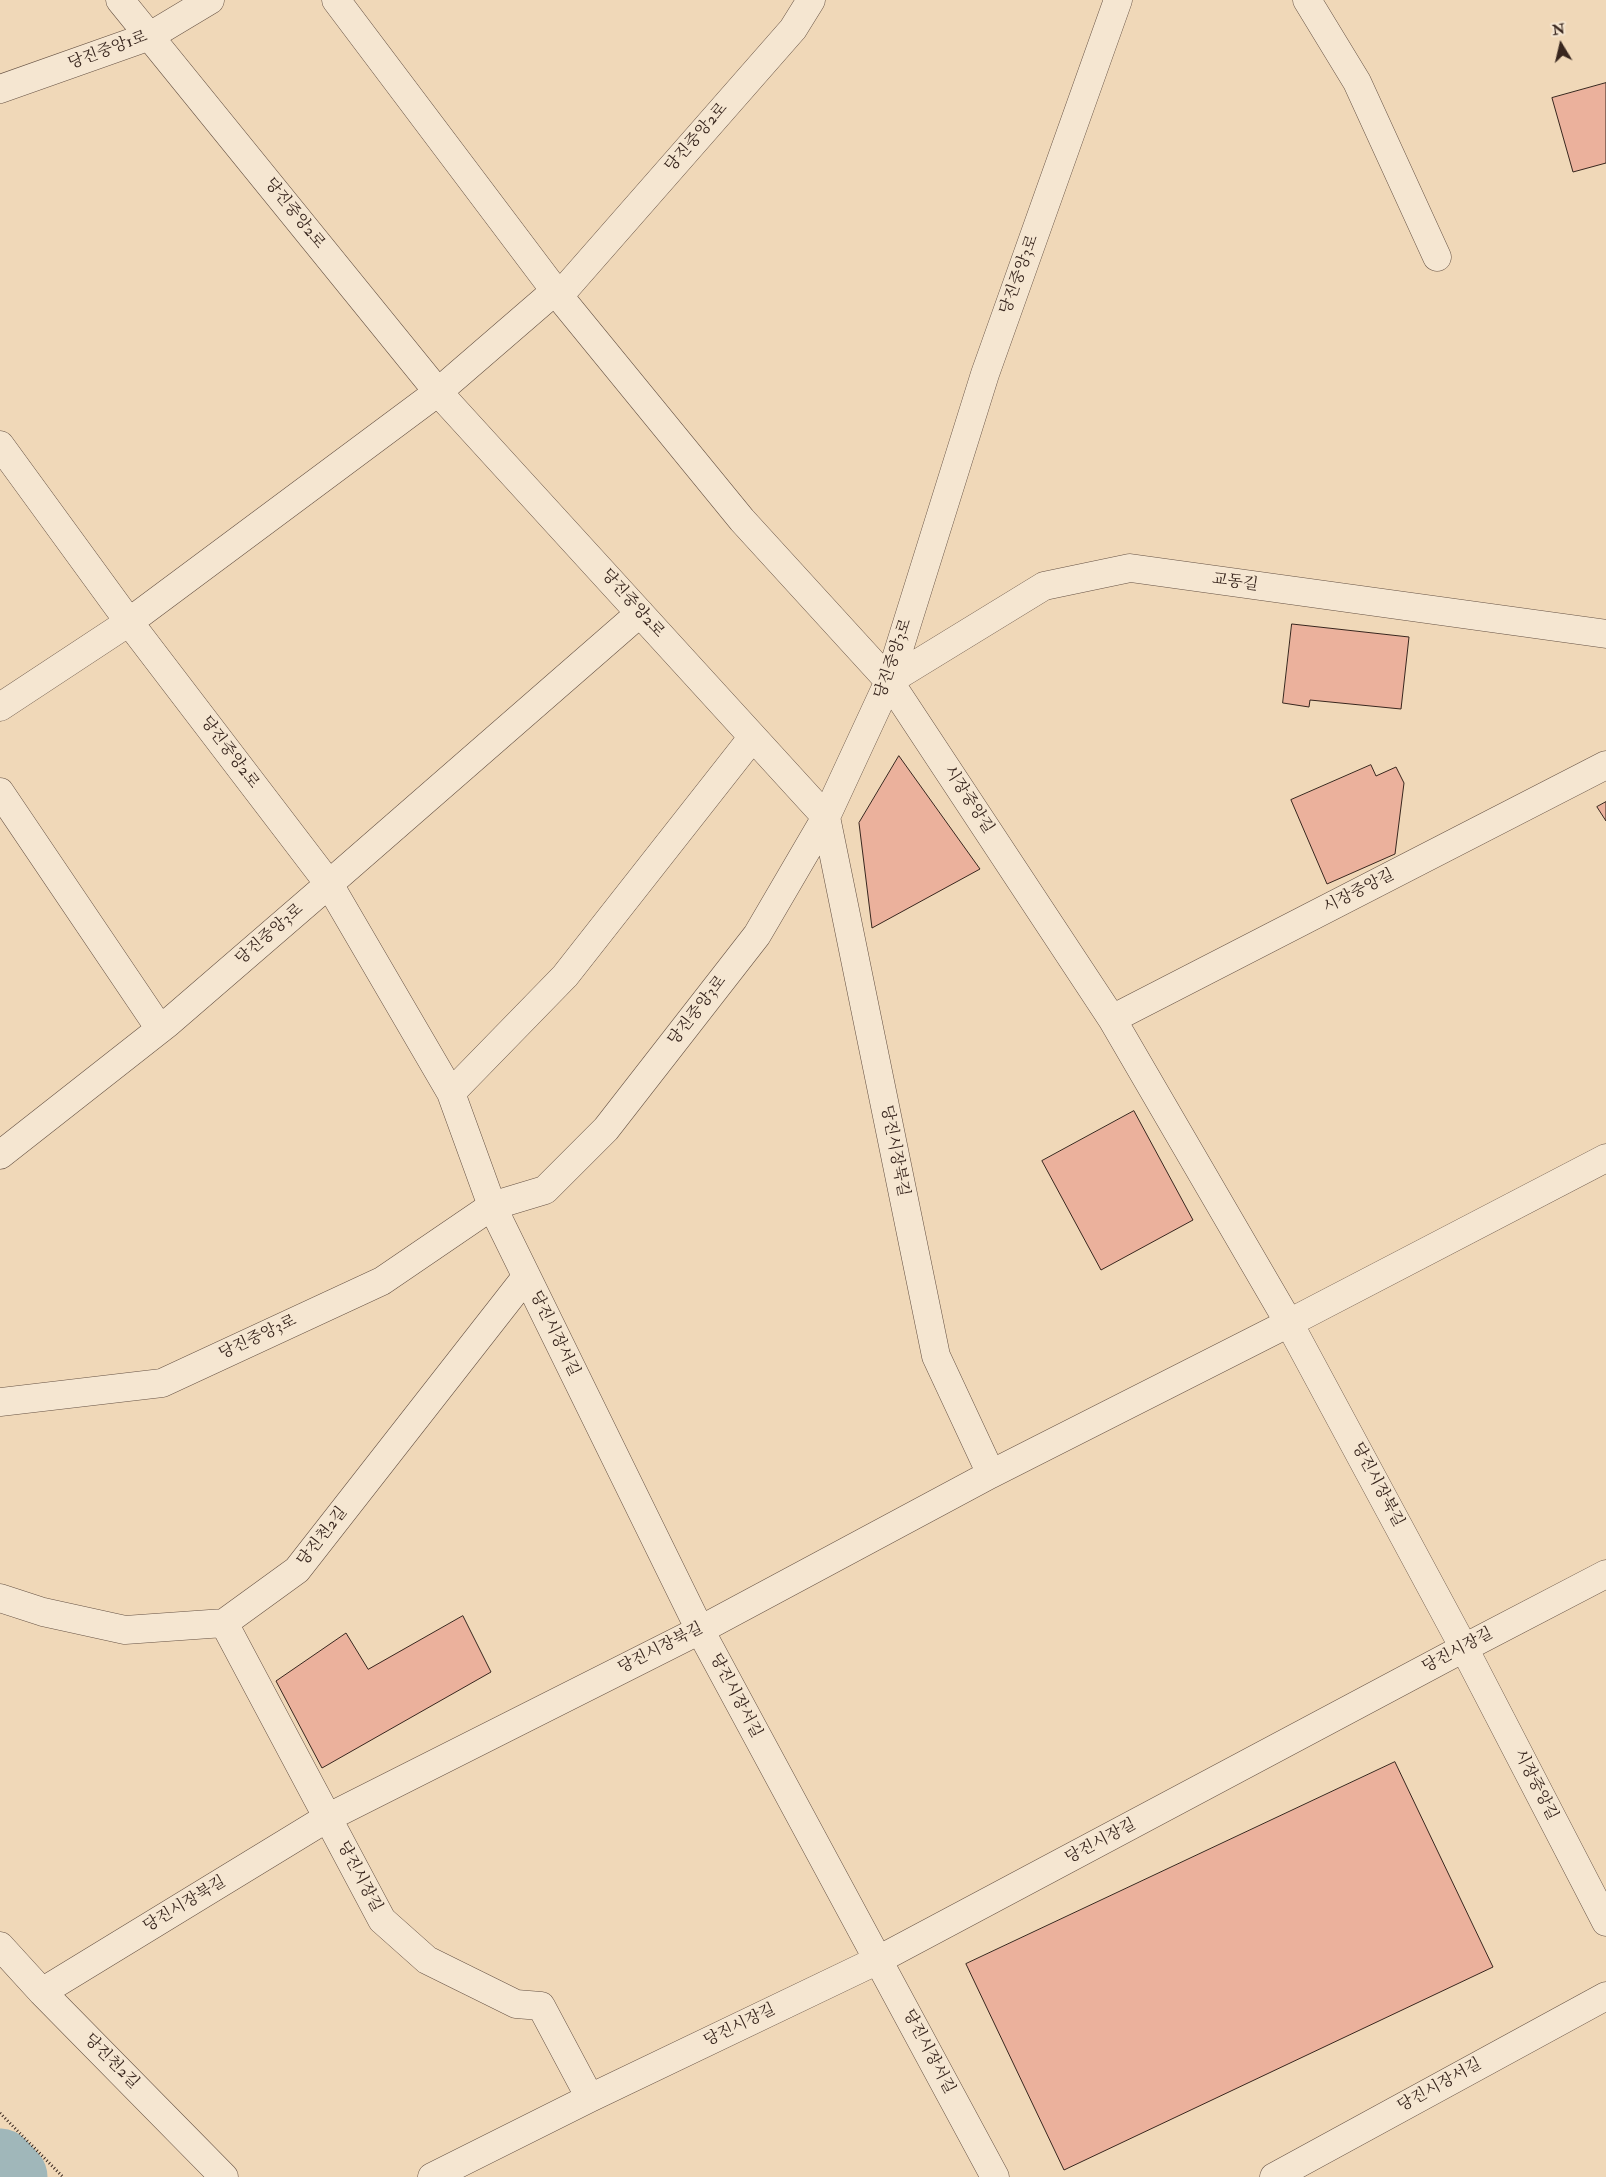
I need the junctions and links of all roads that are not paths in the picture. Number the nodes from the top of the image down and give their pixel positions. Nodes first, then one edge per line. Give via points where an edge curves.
1 (120, 0) edge
2 (210, 0) edge
3 (336, 0) edge
4 (811, 0) edge
5 (1118, 0) edge
6 (1307, 0) edge
7 (150, 36) junction
8 (0, 89) edge
9 (1437, 257) dead end
10 (559, 296) junction
11 (438, 392) junction
12 (0, 445) edge
13 (640, 613) junction
14 (129, 622) junction
15 (1606, 634) edge
16 (890, 681) junction
17 (0, 707) edge
18 (752, 738) junction
19 (1606, 765) edge
20 (0, 792) edge
21 (826, 817) junction
22 (329, 884) junction
23 (1112, 1019) junction
24 (160, 1029) junction
25 (451, 1093) junction
26 (0, 1155) edge
27 (1606, 1158) edge
28 (492, 1206) junction
29 (526, 1277) junction
30 (1289, 1323) junction
31 (0, 1402) edge
32 (992, 1474) junction
33 (1606, 1574) edge
34 (0, 1598) edge
35 (224, 1623) junction
36 (700, 1630) junction
37 (1464, 1648) junction
38 (327, 1818) junction
39 (1606, 1922) edge
40 (0, 1946) edge
41 (878, 1960) junction
42 (42, 1992) junction
43 (1606, 1996) edge
44 (590, 2098) junction
45 (224, 2177) edge
46 (432, 2177) edge
47 (995, 2177) edge
48 (1274, 2177) edge

1 - 7 street, 당진중앙2로
2 - 7 street, 당진중앙1로
3 - 10 street
4 - 10 street, 당진중앙2로 via 792,29
5 - 16 street, 당진중앙3로 via 985,374
6 - 9 street via 1357,82
7 - 8 street, 당진중앙1로
7 - 11 street, 당진중앙2로
10 - 11 street, 당진중앙2로 via 548,297
10 - 16 street via 742,520
11 - 13 street, 당진중앙2로
11 - 14 street, 당진중앙2로
12 - 14 street, 당진중앙2로
13 - 18 street, 당진중앙2로
13 - 22 street, 당진중앙3로
14 - 17 street, 당진중앙2로
14 - 22 street, 당진중앙2로
15 - 16 street, 교동길 via 1130,568 1044,586
16 - 21 street, 당진중앙3로
16 - 23 street, 시장중앙길
18 - 21 street, 당진중앙2로
18 - 25 street via 565,976
19 - 23 street, 시장중앙길
20 - 24 street
21 - 28 street, 당진중앙3로 via 757,935 606,1130 545,1190
21 - 32 street, 당진시장북길 via 936,1356
22 - 24 street, 당진중앙3로
22 - 25 street
23 - 30 street, 시장중앙길
24 - 26 street, 당진중앙3로
25 - 28 street
27 - 30 street, 당진시장북길
28 - 29 street, 당진시장서길
28 - 31 street, 당진중앙3로 via 382,1281 162,1383
29 - 35 street, 당진천2길 via 297,1570
29 - 36 street, 당진시장서길
30 - 32 street, 당진시장북길
30 - 37 street, 당진시장북길
32 - 36 street, 당진시장북길
33 - 37 street, 당진시장길
34 - 35 street via 43,1612 125,1630
35 - 38 street
36 - 38 street, 당진시장북길
36 - 41 street, 당진시장서길
37 - 39 street, 시장중앙길
37 - 41 street, 당진시장길
38 - 42 street, 당진시장북길
38 - 44 street, 당진시장길 via 382,1920 427,1960 516,2004 541,2006
40 - 42 street, 당진천2길
41 - 44 street, 당진시장길
41 - 47 street, 당진시장서길
42 - 45 street, 당진천2길
43 - 48 street, 당진시장서길
44 - 46 street, 당진시장길

